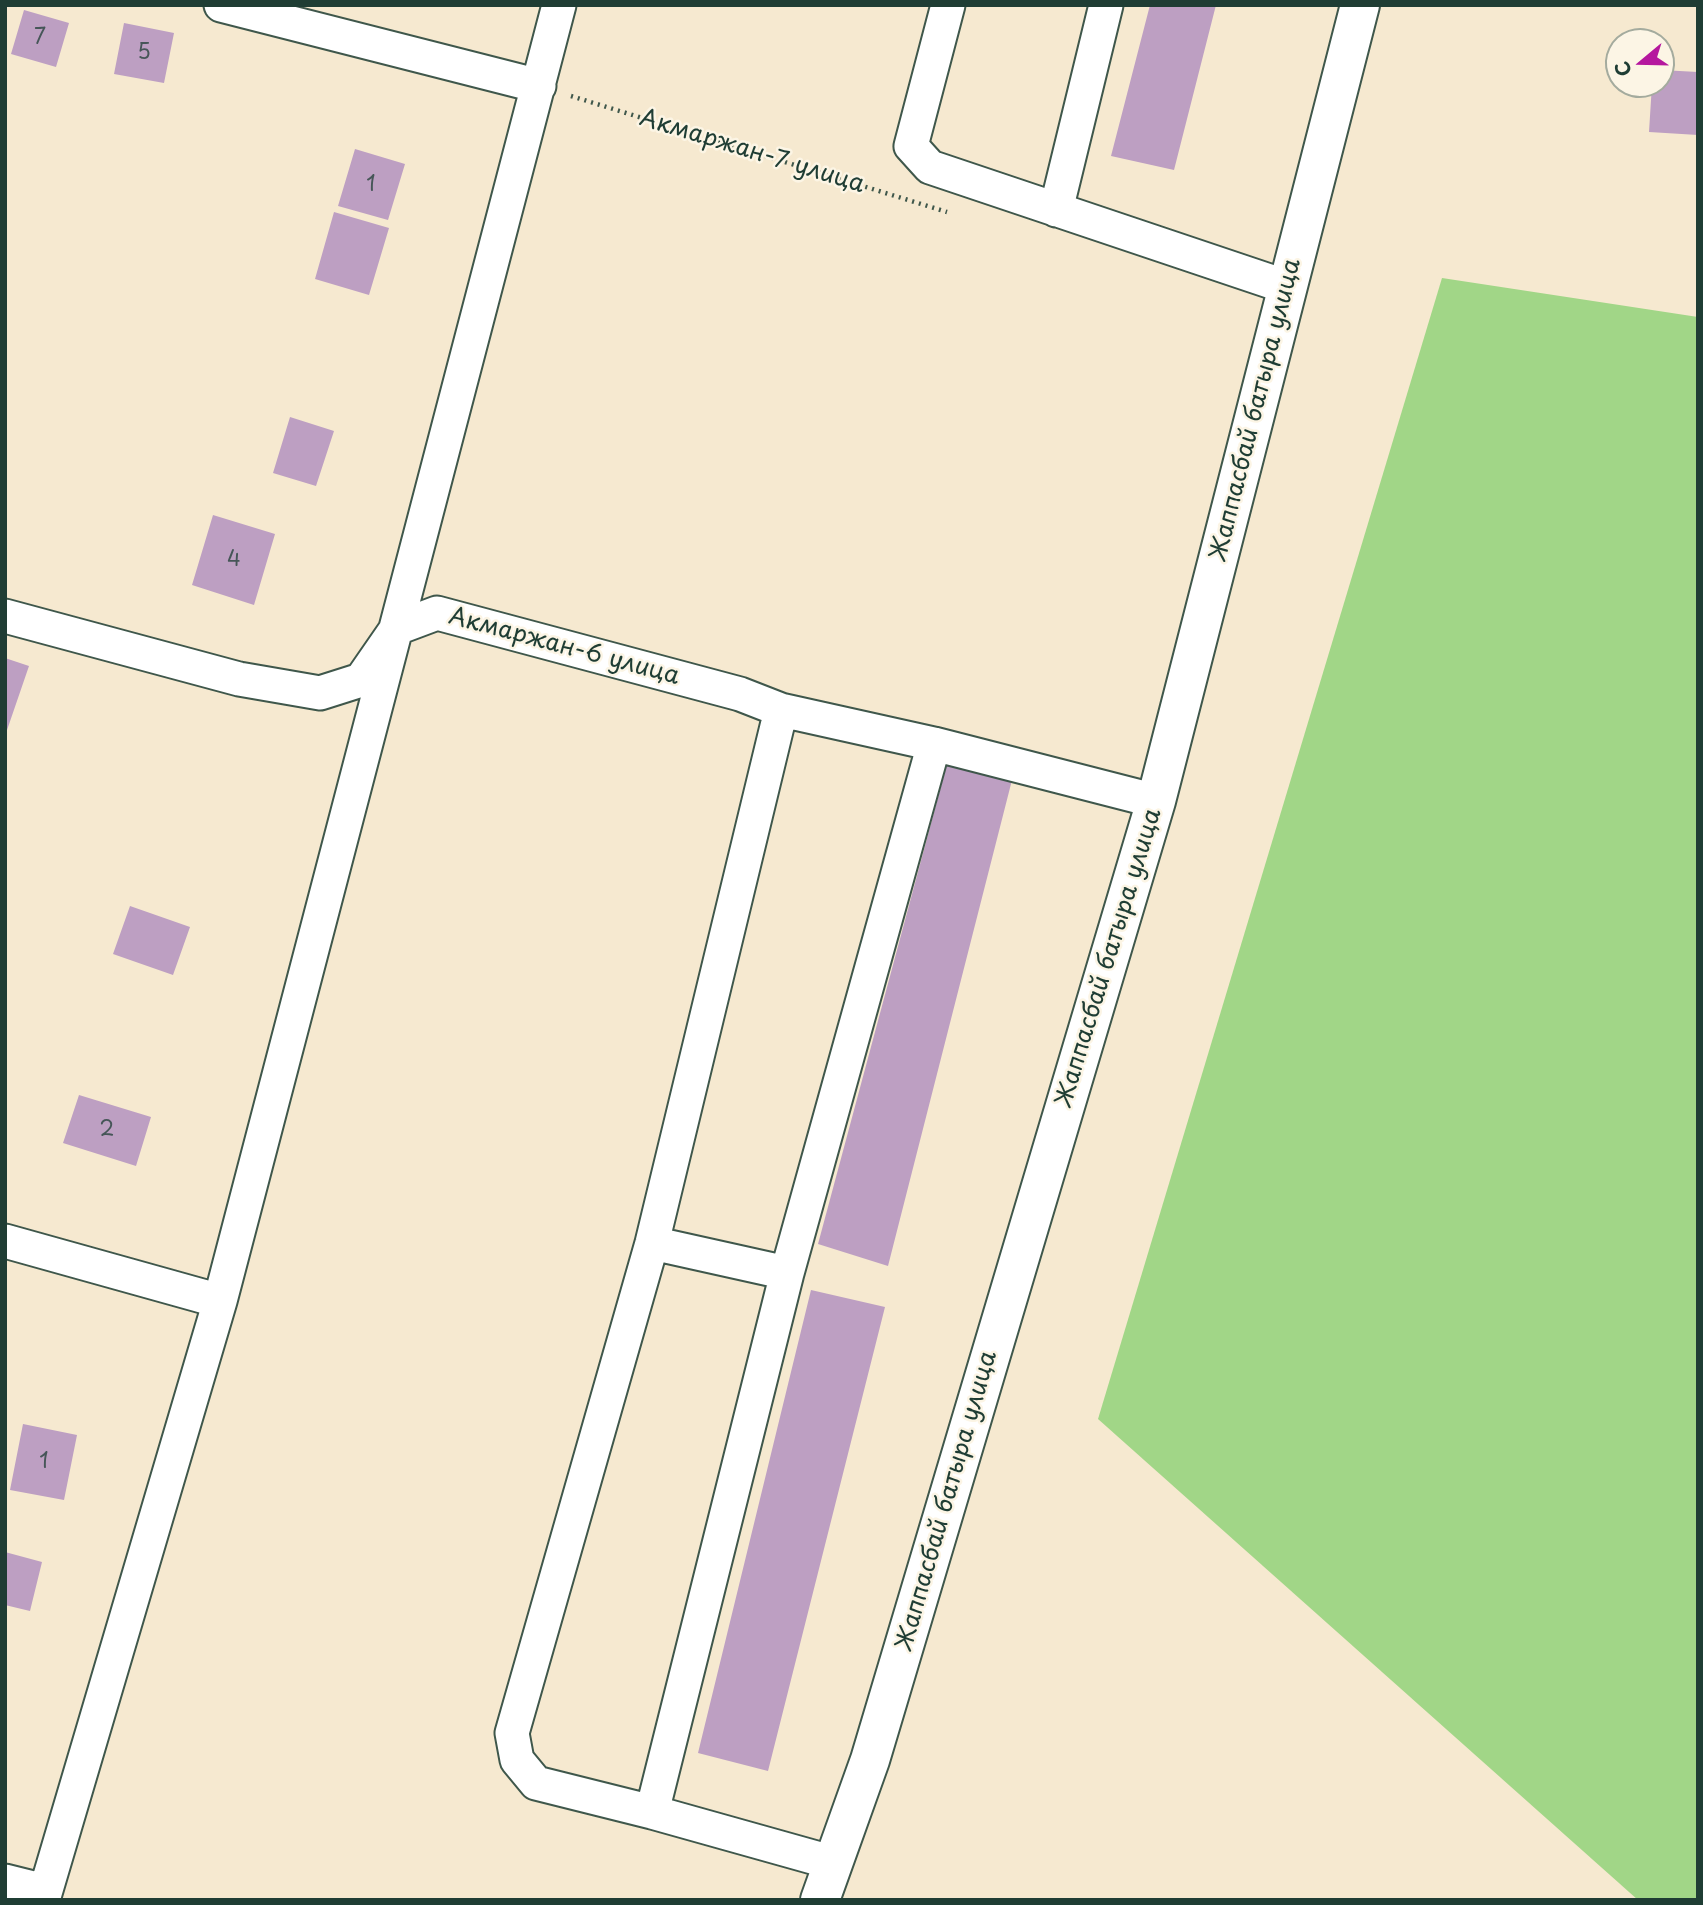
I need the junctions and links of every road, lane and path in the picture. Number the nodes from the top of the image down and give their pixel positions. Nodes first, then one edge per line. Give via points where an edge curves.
1 (221, 5) edge
2 (559, 5) edge
3 (948, 5) edge
4 (1106, 5) edge
5 (1360, 5) edge
6 (539, 86) junction
7 (1056, 210) junction
8 (949, 213) dead end
9 (1287, 287) junction
10 (5, 616) edge
11 (397, 628) junction
12 (781, 710) junction
13 (933, 744) junction
14 (1157, 801) junction
15 (5, 1241) edge
16 (652, 1243) junction
17 (787, 1273) junction
18 (219, 1301) junction
19 (652, 1812) junction
20 (834, 1863) junction
21 (5, 1881) edge
22 (44, 1895) edge
23 (820, 1900) edge

1 - 6 street
2 - 6 street
3 - 7 street via 911,146 930,167
4 - 7 street
5 - 9 main road, Жаппасбай батыра улица
6 - 8 path, Акмаржан-7 улица
6 - 11 street
7 - 9 street
9 - 14 main road, Жаппасбай батыра улица
10 - 11 street via 239,679 320,693 361,680
11 - 12 street, Акмаржан-6 улица via 437,613 740,694
11 - 18 street
12 - 13 street, Акмаржан-6 улица
12 - 16 street
13 - 14 street, Акмаржан-6 улица
13 - 17 street
14 - 20 main road, Жаппасбай батыра улица via 870,1760
15 - 18 street
16 - 17 street
16 - 19 street via 512,1732 517,1760 536,1783
17 - 19 street
18 - 22 street
19 - 20 street
20 - 23 main road, Жаппасбай батыра улица
21 - 22 street

